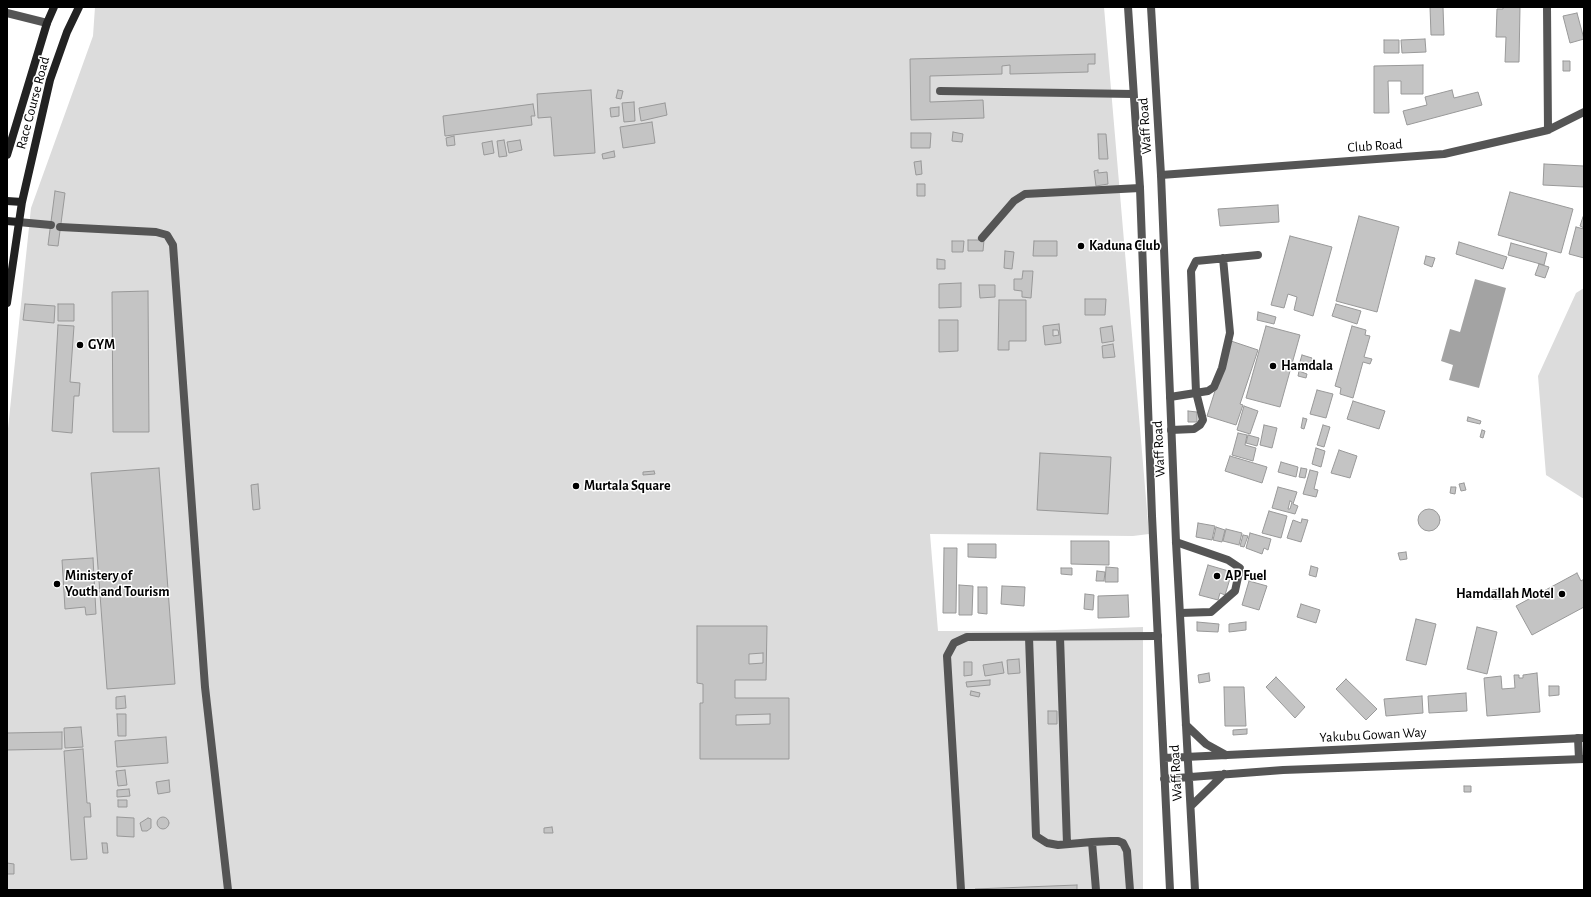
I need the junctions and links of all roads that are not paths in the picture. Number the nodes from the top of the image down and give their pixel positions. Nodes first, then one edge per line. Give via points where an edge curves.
1 (54, 7) edge
2 (79, 7) edge
3 (1128, 7) edge
4 (1151, 7) edge
5 (1547, 7) edge
6 (7, 13) edge
7 (47, 23) junction
8 (940, 91) dead end
9 (1133, 94) junction
10 (1584, 112) edge
11 (1548, 130) junction
12 (7, 153) edge
13 (1161, 175) junction
14 (1140, 188) junction
15 (7, 201) edge
16 (22, 202) junction
17 (7, 221) edge
18 (18, 222) junction
19 (51, 225) dead end
20 (60, 227) dead end
21 (982, 238) dead end
22 (1258, 255) dead end
23 (1223, 258) junction
24 (7, 303) edge
25 (1196, 392) junction
26 (1170, 397) junction
27 (1171, 430) junction
28 (1176, 542) junction
29 (1180, 613) junction
30 (1029, 636) junction
31 (1158, 636) junction
32 (1060, 637) junction
33 (1186, 725) junction
34 (1581, 738) edge
35 (1226, 756) junction
36 (1187, 757) junction
37 (1164, 758) junction
38 (1581, 759) edge
39 (1224, 774) junction
40 (1188, 777) junction
41 (1164, 779) junction
42 (1191, 806) junction
43 (1092, 842) junction
44 (1067, 844) junction
45 (228, 890) edge
46 (961, 890) edge
47 (1096, 890) edge
48 (1130, 890) edge
49 (1170, 890) edge
50 (1194, 890) edge

1 - 7 main road, Race Course Road
2 - 16 main road, Race Course Road via 50,80
3 - 9 street, Waff Road
4 - 13 street, Waff Road
5 - 11 street
6 - 7 street
7 - 12 main road, Race Course Road
8 - 9 street
9 - 14 street, Waff Road
10 - 11 street, Club Road
11 - 13 street, Club Road via 1444,154
13 - 26 street, Waff Road
14 - 21 street via 1025,194 1014,201
14 - 31 street, Waff Road
15 - 16 main road
16 - 18 main road, Race Course Road
17 - 18 main road
18 - 19 street
18 - 24 main road, Race Course Road
20 - 45 street via 156,232 167,235 173,245 205,687
22 - 23 street
23 - 25 street via 1230,333 1222,368 1214,387 1208,391
23 - 25 street via 1196,261 1191,271
25 - 26 street
25 - 27 street via 1203,420 1200,425 1194,429
26 - 27 street, Waff Road
27 - 28 street, Waff Road
28 - 29 street, Waff Road
28 - 29 street via 1228,560 1240,568 1235,591 1211,612
29 - 33 street, Waff Road
30 - 32 street
30 - 44 street via 1036,836 1047,843
30 - 46 street via 967,637 954,643 947,656
31 - 32 street
31 - 37 street, Waff Road
32 - 44 street
33 - 35 street via 1206,744
33 - 36 street, Waff Road
34 - 35 street, Yakubu Gowan Way
34 - 38 street
35 - 36 street, Yakubu Gowan Way
36 - 37 street, Yakubu Gowan Way
36 - 40 street, Waff Road
37 - 41 street, Waff Road
38 - 39 street
39 - 40 street
39 - 42 street
40 - 41 street
40 - 42 street, Waff Road
41 - 49 street, Waff Road
42 - 50 street, Waff Road
43 - 44 street
43 - 47 street
43 - 48 street via 1123,843 1127,851

